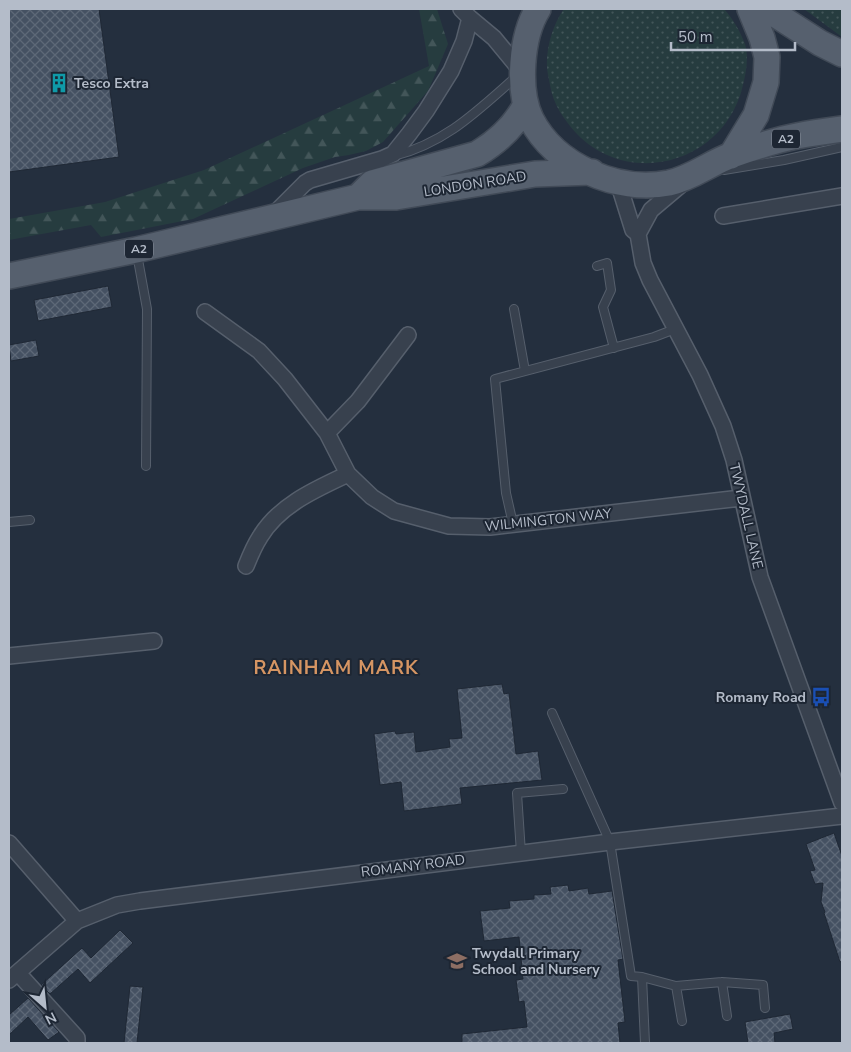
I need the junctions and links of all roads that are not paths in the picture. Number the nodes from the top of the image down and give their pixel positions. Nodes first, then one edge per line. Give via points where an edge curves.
1 (538, 9) edge
2 (750, 9) edge
3 (767, 9) edge
4 (466, 14) edge
5 (842, 54) edge
6 (522, 72) junction
7 (525, 106) junction
8 (842, 129) edge
9 (842, 147) edge
10 (731, 156) junction
11 (378, 161) junction
12 (592, 172) junction
13 (694, 175) junction
14 (618, 182) junction
15 (842, 196) edge
16 (358, 197) junction
17 (723, 216) dead end
18 (269, 219) junction
19 (638, 234) junction
20 (136, 250) junction
21 (597, 266) dead end
22 (9, 276) edge
23 (514, 309) dead end
24 (205, 312) dead end
25 (675, 328) junction
26 (408, 335) dead end
27 (614, 348) junction
28 (525, 371) junction
29 (327, 433) junction
30 (146, 466) dead end
31 (348, 474) junction
32 (741, 498) junction
33 (30, 520) dead end
34 (9, 522) edge
35 (513, 524) junction
36 (246, 566) dead end
37 (154, 641) dead end
38 (9, 656) edge
39 (552, 713) dead end
40 (563, 789) dead end
41 (842, 803) edge
42 (842, 816) edge
43 (9, 842) edge
44 (610, 842) junction
45 (522, 853) junction
46 (77, 921) junction
47 (13, 976) edge
48 (642, 977) junction
49 (722, 982) junction
50 (676, 986) junction
51 (765, 1008) dead end
52 (727, 1016) dead end
53 (682, 1021) dead end
54 (77, 1043) edge
55 (645, 1043) edge

1 - 6 main road via 529,28
2 - 10 main road via 767,57 766,82 756,115
3 - 5 main road
4 - 6 street via 494,38
4 - 11 street via 464,41 451,71 393,154
6 - 7 main road
6 - 11 lane via 442,137 418,149
7 - 12 main road via 548,144 567,161
7 - 16 main road, LONDON ROAD / A2 via 513,126 478,154 372,183
8 - 10 main road, A2 via 796,136
9 - 13 lane
10 - 13 main road
11 - 18 street via 310,180
12 - 14 main road
12 - 16 main road, LONDON ROAD / A2 via 535,174 396,197
13 - 14 main road via 639,186
13 - 19 street via 651,210
14 - 19 street, TWYDALL LANE via 633,230
15 - 17 street
16 - 18 main road, LONDON ROAD / A2
18 - 20 main road, LONDON ROAD / A2
19 - 25 street, TWYDALL LANE via 643,263
20 - 22 main road, LONDON ROAD / A2
20 - 30 lane via 146,309
21 - 27 lane via 607,263 611,290 603,307
23 - 28 lane
24 - 29 street, WILMINGTON WAY via 259,350
25 - 27 lane
25 - 32 street, TWYDALL LANE via 723,426
26 - 29 street via 358,401
27 - 28 lane
28 - 35 lane via 495,379 506,493
29 - 31 street, WILMINGTON WAY
31 - 35 street, WILMINGTON WAY via 372,497 394,511 449,526
31 - 36 street via 311,491 280,514 260,536
32 - 35 street, WILMINGTON WAY
32 - 41 street, TWYDALL LANE via 760,577
33 - 34 lane
37 - 38 street
39 - 44 lane
40 - 45 lane via 517,792
42 - 44 street, ROMANY ROAD
43 - 46 street
44 - 45 street, ROMANY ROAD
44 - 48 lane via 631,976
45 - 46 street, ROMANY ROAD via 140,901 117,905
46 - 47 street, ROMANY ROAD
47 - 54 street via 77,1038
48 - 50 lane
48 - 55 lane
49 - 50 lane
49 - 51 lane via 762,985
49 - 52 lane
50 - 53 lane

